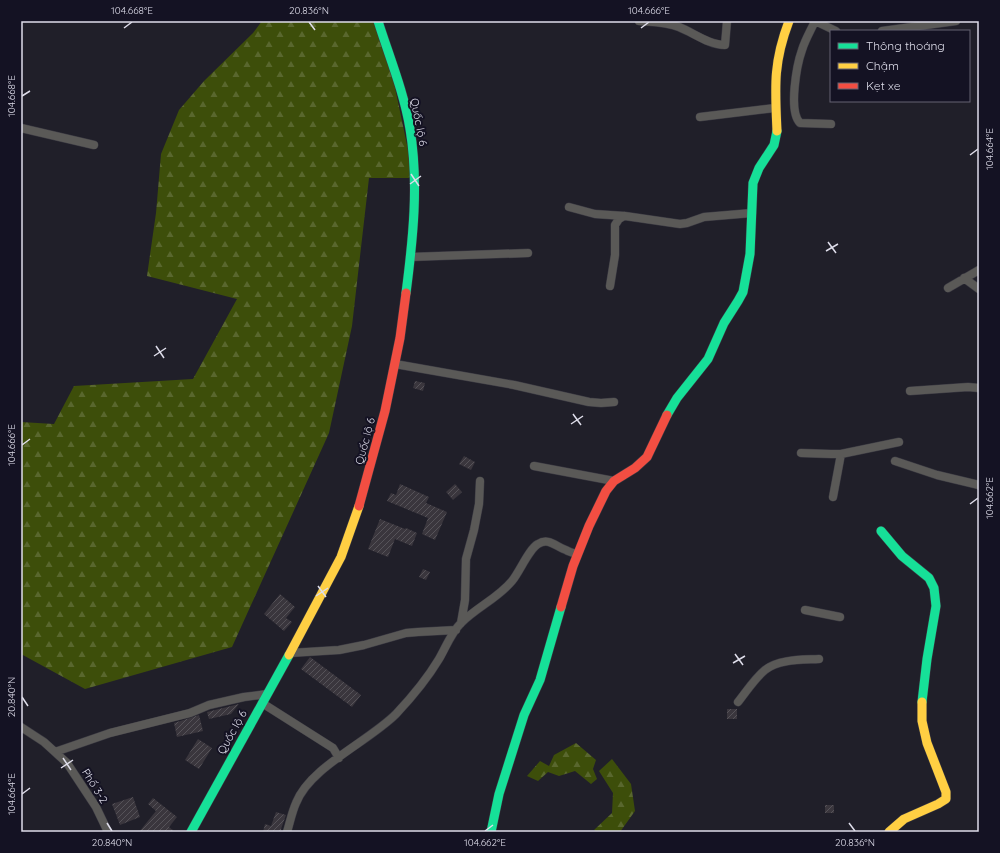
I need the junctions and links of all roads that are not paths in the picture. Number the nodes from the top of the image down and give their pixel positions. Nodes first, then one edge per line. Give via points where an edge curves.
1 (378, 21) edge
2 (639, 21) edge
3 (727, 21) edge
4 (789, 21) edge
5 (815, 21) edge
6 (956, 21) edge
7 (914, 24) edge
8 (834, 30) edge
9 (887, 30) edge
10 (774, 108) junction
11 (700, 117) dead end
12 (831, 124) dead end
13 (21, 128) edge
14 (94, 145) dead end
15 (569, 207) dead end
16 (752, 213) junction
17 (625, 216) junction
18 (528, 253) dead end
19 (410, 257) junction
20 (979, 270) edge
21 (964, 278) junction
22 (610, 286) dead end
23 (948, 288) dead end
24 (979, 289) edge
25 (395, 364) junction
26 (979, 388) edge
27 (910, 391) dead end
28 (614, 402) dead end
29 (899, 442) dead end
30 (801, 452) dead end
31 (841, 454) junction
32 (895, 461) dead end
33 (534, 466) dead end
34 (614, 480) junction
35 (480, 481) dead end
36 (979, 485) edge
37 (833, 496) dead end
38 (881, 531) dead end
39 (577, 554) junction
40 (805, 610) dead end
41 (840, 617) dead end
42 (461, 623) junction
43 (456, 630) junction
44 (290, 653) junction
45 (819, 658) dead end
46 (267, 694) junction
47 (738, 702) dead end
48 (262, 703) junction
49 (21, 728) edge
50 (55, 752) junction
51 (339, 758) junction
52 (108, 832) edge
53 (191, 832) edge
54 (287, 832) edge
55 (491, 832) edge
56 (889, 832) edge

1 - 19 main road, Quốc lộ 6 via 405,105 410,130 414,178
2 - 3 street via 677,26 714,44 725,45
4 - 10 main road via 777,54
5 - 8 street
5 - 12 street via 798,64 795,113 800,123
6 - 7 street
7 - 9 street
10 - 11 street
10 - 16 main road via 776,141 754,178
13 - 14 street
15 - 17 street via 606,216
16 - 17 street via 704,217 680,224
16 - 34 main road via 751,250 738,304 724,323 708,359 675,400 647,457 635,468
17 - 22 street via 614,225 615,255
18 - 19 street
19 - 25 main road, Quốc lộ 6
20 - 21 street
21 - 23 street
21 - 24 street
25 - 28 street via 588,402
25 - 44 main road, Quốc lộ 6 via 376,449 354,524 330,580
26 - 27 street
29 - 31 street
30 - 31 street
31 - 37 street
32 - 36 street
33 - 34 street
34 - 39 main road via 595,512
35 - 42 street via 479,504 466,558 465,600
38 - 56 main road via 902,556 929,578 934,588 936,606 927,659 922,721 927,743 946,792 946,799 942,803 908,816
39 - 42 street via 547,541 537,544 518,574 503,590
39 - 55 main road via 540,680 524,715 499,794
40 - 41 street
42 - 43 street
43 - 44 street via 412,632 345,649
43 - 51 street via 431,672 406,703 382,727
44 - 46 main road, Quốc lộ 6
45 - 47 street via 779,663 764,670
46 - 48 main road, Quốc lộ 6
46 - 50 street via 209,705 190,713 110,733
48 - 51 street via 333,748
48 - 53 main road, Quốc lộ 6
49 - 50 street, Phố 3-2
50 - 52 street, Phố 3-2 via 67,763 96,806
51 - 54 street via 321,770 306,785 296,802

